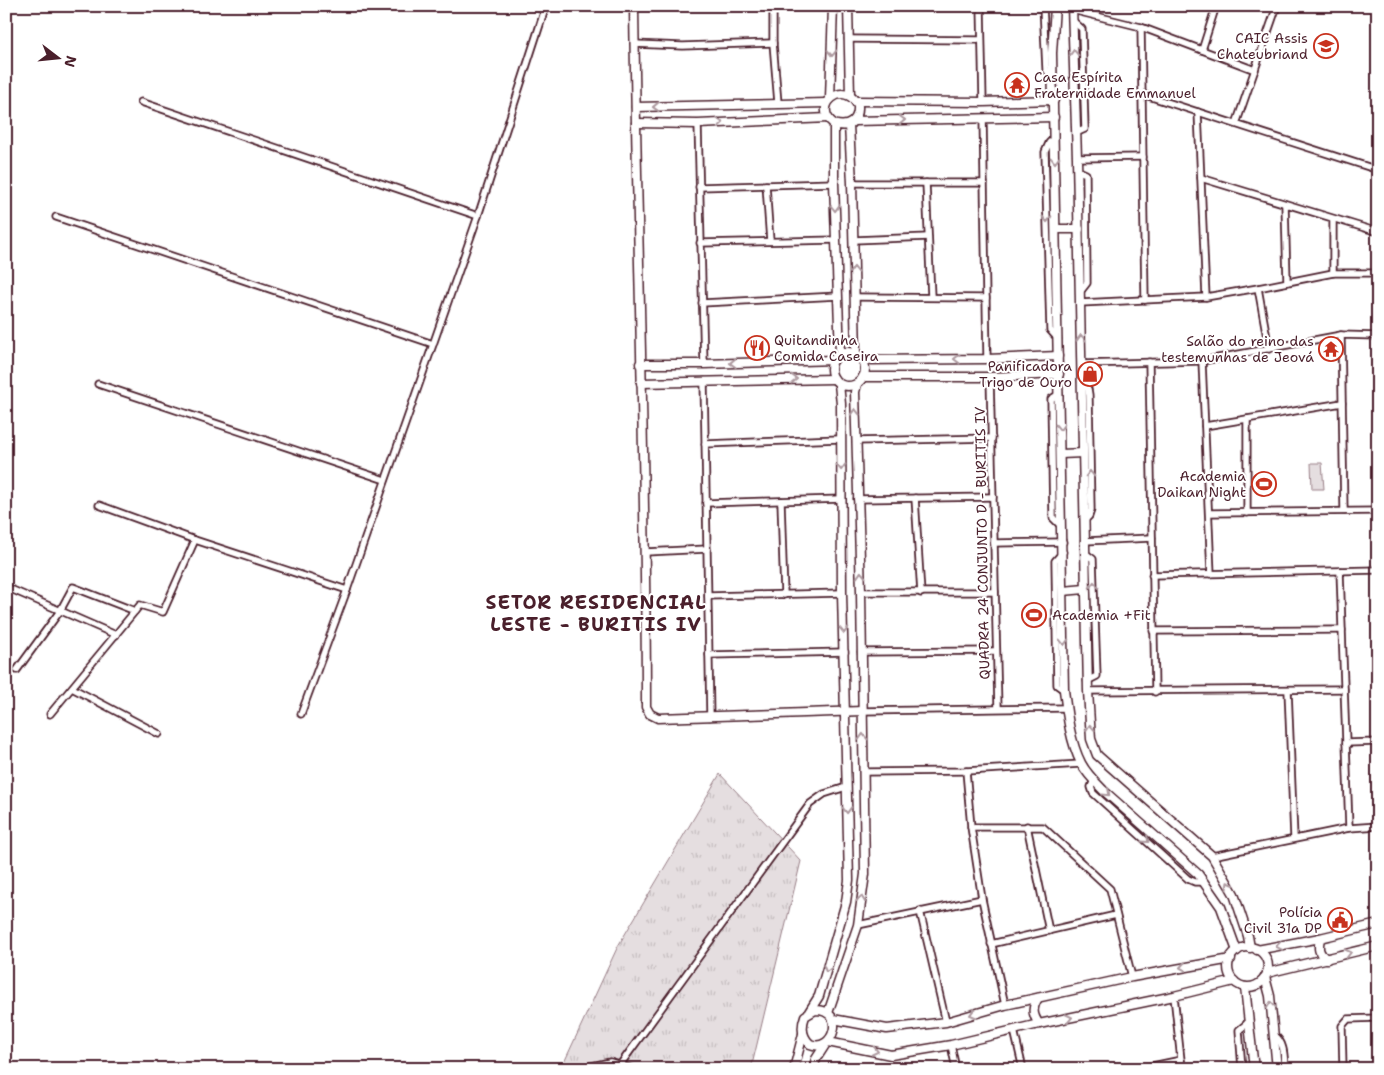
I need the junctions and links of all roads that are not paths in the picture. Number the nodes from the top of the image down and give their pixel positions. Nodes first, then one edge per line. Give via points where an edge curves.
1 (532, 6) edge
2 (634, 6) edge
3 (773, 6) edge
4 (834, 6) edge
5 (848, 6) edge
6 (981, 6) edge
7 (1043, 6) edge
8 (1055, 6) edge
9 (1216, 6) edge
10 (1277, 6) edge
11 (545, 8) edge
12 (1072, 8) edge
13 (1141, 27) junction
14 (848, 39) junction
15 (981, 40) junction
16 (773, 43) junction
17 (634, 44) junction
18 (1202, 50) junction
19 (1255, 70) junction
20 (1053, 80) junction
21 (1142, 94) junction
22 (853, 99) junction
23 (1054, 100) junction
24 (829, 101) junction
25 (141, 102) dead end
26 (983, 102) junction
27 (778, 103) junction
28 (636, 107) junction
29 (1198, 112) junction
30 (1054, 117) junction
31 (828, 118) junction
32 (983, 118) junction
33 (636, 123) junction
34 (852, 123) junction
35 (698, 124) junction
36 (834, 124) junction
37 (1236, 124) junction
38 (1054, 138) junction
39 (1143, 157) junction
40 (1077, 158) junction
41 (1078, 170) junction
42 (1378, 170) edge
43 (1201, 178) junction
44 (834, 183) junction
45 (852, 183) junction
46 (926, 183) junction
47 (984, 183) junction
48 (766, 185) junction
49 (699, 187) junction
50 (1285, 204) junction
51 (56, 216) dead end
52 (478, 216) junction
53 (1333, 219) junction
54 (1078, 229) junction
55 (1056, 230) junction
56 (1378, 232) edge
57 (928, 237) junction
58 (836, 240) junction
59 (854, 240) junction
60 (770, 241) junction
61 (700, 243) junction
62 (1333, 273) junction
63 (1378, 273) edge
64 (1287, 282) junction
65 (1258, 288) junction
66 (1080, 292) junction
67 (838, 296) junction
68 (854, 297) junction
69 (931, 297) junction
70 (1206, 297) junction
71 (986, 298) junction
72 (1145, 300) junction
73 (702, 303) junction
74 (1080, 303) junction
75 (1341, 335) junction
76 (1378, 336) edge
77 (1058, 339) junction
78 (434, 344) junction
79 (1269, 349) junction
80 (1058, 356) junction
81 (837, 357) junction
82 (859, 357) junction
83 (987, 359) junction
84 (1202, 361) junction
85 (1149, 362) junction
86 (640, 364) junction
87 (704, 364) junction
88 (1081, 364) junction
89 (1059, 374) junction
90 (863, 377) junction
91 (990, 377) junction
92 (704, 381) junction
93 (836, 381) junction
94 (1081, 381) junction
95 (641, 382) junction
96 (98, 384) dead end
97 (858, 384) junction
98 (1059, 394) junction
99 (1342, 403) junction
100 (1247, 419) junction
101 (1205, 426) junction
102 (992, 438) junction
103 (840, 440) junction
104 (856, 441) junction
105 (705, 444) junction
106 (1083, 453) junction
107 (1061, 454) junction
108 (385, 480) junction
109 (993, 497) junction
110 (915, 498) junction
111 (857, 499) junction
112 (781, 500) junction
113 (842, 500) junction
114 (706, 502) junction
115 (99, 505) dead end
116 (1378, 510) edge
117 (1344, 511) junction
118 (1247, 513) junction
119 (1209, 514) junction
120 (1084, 521) junction
121 (1062, 527) junction
122 (1152, 538) junction
123 (195, 540) junction
124 (1063, 542) junction
125 (1084, 542) junction
126 (994, 543) junction
127 (707, 549) junction
128 (646, 552) junction
129 (1063, 552) junction
130 (1085, 553) junction
131 (1378, 570) edge
132 (1340, 571) junction
133 (1211, 574) junction
134 (1152, 575) junction
135 (6, 588) edge
136 (1086, 589) junction
137 (347, 590) junction
138 (1063, 591) junction
139 (861, 592) junction
140 (995, 592) junction
141 (842, 593) junction
142 (921, 593) junction
143 (784, 595) junction
144 (708, 596) junction
145 (60, 611) junction
146 (135, 611) junction
147 (1342, 630) junction
148 (1153, 631) junction
149 (116, 635) junction
150 (996, 651) junction
151 (844, 652) junction
152 (861, 652) junction
153 (710, 656) junction
154 (17, 670) dead end
155 (1087, 680) junction
156 (72, 688) junction
157 (1344, 689) junction
158 (1064, 690) junction
159 (1288, 690) junction
160 (1088, 691) junction
161 (1154, 692) junction
162 (998, 708) junction
163 (1066, 708) junction
164 (845, 710) junction
165 (862, 711) junction
166 (50, 714) dead end
167 (301, 714) dead end
168 (710, 717) junction
169 (159, 734) dead end
170 (1378, 742) edge
171 (1346, 743) junction
172 (1081, 764) junction
173 (966, 771) junction
174 (864, 772) junction
175 (846, 787) junction
176 (1026, 826) junction
177 (1378, 826) edge
178 (971, 827) junction
179 (1349, 828) junction
180 (1294, 838) junction
181 (1212, 856) junction
182 (982, 900) junction
183 (920, 911) junction
184 (1116, 915) junction
185 (1378, 924) edge
186 (858, 925) junction
187 (1049, 931) junction
188 (1320, 938) junction
189 (991, 944) junction
190 (1378, 946) edge
191 (1254, 949) junction
192 (1237, 951) junction
193 (1231, 958) junction
194 (1327, 959) junction
195 (1266, 975) junction
196 (1132, 977) junction
197 (1234, 981) junction
198 (1245, 987) junction
199 (1174, 996) junction
200 (1038, 998) junction
201 (1005, 1005) junction
202 (809, 1012) junction
203 (831, 1016) junction
204 (1378, 1018) edge
205 (946, 1022) junction
206 (1249, 1022) junction
207 (1038, 1024) junction
208 (1014, 1030) junction
209 (803, 1034) junction
210 (1274, 1035) junction
211 (826, 1043) junction
212 (951, 1045) junction
213 (1181, 1060) junction
214 (618, 1066) edge
215 (578, 1069) edge
216 (633, 1069) edge
217 (794, 1069) edge
218 (813, 1069) edge
219 (956, 1069) edge
220 (1023, 1069) edge
221 (1138, 1069) edge
222 (1182, 1069) edge
223 (1242, 1069) edge
224 (1254, 1069) edge
225 (1277, 1069) edge
226 (1285, 1069) edge
227 (1343, 1069) edge

1 - 11 street
2 - 17 street
3 - 16 street
4 -> 24 street
5 - 14 street
6 - 15 street
7 - 20 street via 1046,69
8 - 20 street
9 - 18 street
10 - 19 street
11 - 52 street
12 - 13 street
40 -> 12 street
13 - 18 street
13 - 21 street
14 - 15 street
14 - 22 street
15 - 26 street
16 - 17 street
16 - 27 street
17 - 28 street
18 - 19 street
19 - 37 street
20 - 23 street
21 - 29 street
21 - 39 street
22 - 24 street via 840,94
22 - 26 street
22 - 34 street via 858,112
23 - 26 street
23 - 30 street
24 - 27 street
24 - 31 street
25 - 52 street
27 -> 28 street
28 - 33 street
29 - 37 street
29 - 43 street
30 - 32 street
30 - 38 street
35 -> 31 street
31 - 36 street
34 -> 32 street
32 - 47 street
33 - 35 street
33 - 86 street
34 - 36 street via 844,126
34 - 45 street
35 - 49 street
36 - 44 street
37 - 42 street
38 -> 55 street
38 -> 77 street via 1046,152 1050,330
39 - 40 street
39 - 72 street
40 - 41 street
41 - 54 street
41 - 66 street via 1086,174 1088,283
43 - 50 street
43 - 70 street
44 - 48 street
44 -> 58 street
45 - 46 street
45 - 59 street
46 - 47 street
46 - 57 street
47 - 71 street
48 - 49 street
48 - 60 street
49 - 61 street
50 - 53 street
50 - 64 street
51 - 78 street
52 - 78 street
53 - 56 street
53 - 62 street
54 - 55 street
54 - 66 street
55 - 77 street
57 - 59 street
57 - 69 street
58 - 60 street
58 - 67 street
68 -> 59 street
60 - 61 street
61 - 73 street
62 - 63 street
62 - 64 street
64 - 65 street
65 - 70 street
65 - 79 street
66 - 74 street
67 - 73 street
67 - 81 street
68 - 69 street
68 - 82 street
69 - 71 street
70 - 72 street
71 - 83 street
72 - 74 street
73 - 87 street
88 -> 74 street
75 - 76 street
75 - 79 street
75 - 99 street
77 - 80 street
78 - 108 street
79 - 84 street
80 - 83 street
80 - 89 street
81 - 82 street via 845,352
81 -> 87 street
81 - 93 street via 831,370
83 -> 82 street
82 - 90 street via 865,368
84 - 85 street
84 - 101 street
85 - 88 street
85 - 122 street
86 - 87 street
86 - 95 street
88 - 94 street
89 - 91 street
89 - 98 street
90 - 91 street
90 - 97 street
91 - 102 street, QUADRA 24 CONJUNTO D - BURITIS IV
92 -> 93 street
92 - 95 street
92 - 105 street
93 - 97 street via 848,386
93 - 103 street via 841,404
94 - 106 street
120 -> 94 street via 1091,510 1089,395
95 - 128 street
96 - 108 street
104 -> 97 street via 855,392
98 -> 107 street
98 - 121 street via 1051,399 1053,518
99 - 100 street
99 - 117 street
100 - 101 street
100 - 118 street
101 - 119 street
102 - 104 street
102 - 109 street, QUADRA 24 CONJUNTO D - BURITIS IV
103 - 105 street
103 -> 113 street
104 - 111 street
105 - 114 street
106 - 107 street
106 - 120 street
107 - 121 street
108 - 137 street
109 - 110 street
109 - 126 street, QUADRA 24 CONJUNTO D - BURITIS IV
110 - 111 street
110 - 142 street
139 -> 111 street
112 - 113 street
112 - 114 street
112 - 143 street
113 - 141 street
114 - 127 street
115 - 123 street
116 - 117 street
117 - 118 street
118 - 119 street
119 - 133 street
120 - 125 street
121 - 124 street
122 - 125 street
122 - 134 street
123 - 137 street
123 - 146 street via 163,612 140,605
124 - 126 street
124 - 129 street
125 - 130 street
126 - 140 street, QUADRA 24 CONJUNTO D - BURITIS IV
127 - 128 street
127 - 144 street
128 - 168 street via 646,707 658,718
129 - 138 street
129 - 158 street via 1055,561 1057,685
130 - 136 street
155 -> 130 street via 1097,676 1093,559
131 - 132 street
132 - 133 street
132 - 147 street
133 - 134 street
134 - 148 street
135 - 145 street
136 - 138 street
136 - 155 street
137 - 167 street
138 -> 158 street
139 - 142 street
139 - 152 street
140 - 142 street
140 - 150 street, QUADRA 24 CONJUNTO D - BURITIS IV
141 - 143 street
141 -> 151 street
143 - 144 street
144 - 153 street
145 - 146 street via 72,587
145 - 149 street
145 - 154 street
146 - 149 street
147 - 148 street
147 - 157 street
148 - 161 street
149 - 156 street
150 - 152 street
150 - 162 street, QUADRA 24 CONJUNTO D - BURITIS IV
151 - 153 street
151 - 164 street
152 - 165 street
153 - 168 street
155 - 160 street
156 - 166 street
156 - 169 street
157 - 159 street
157 - 171 street
158 - 163 street
159 - 161 street
159 - 180 street
160 - 161 street
181 -> 160 street via 1097,755 1091,739
162 - 163 street
162 - 165 street
163 - 172 street
164 - 165 street
164 - 168 street
164 - 175 street
174 -> 165 street
170 - 171 street
171 - 179 street
172 - 173 street
172 -> 192 street via 1094,780 1198,874 1221,907
173 - 174 street
173 - 178 street
186 -> 174 street via 865,874
175 -> 202 street via 849,880 846,902 819,996
175 - 214 street via 824,794 810,804
176 - 178 street
176 - 184 street via 1043,827 1110,889
176 - 187 street
177 - 179 street
178 - 182 street
179 - 180 street
180 - 181 street
191 -> 181 street via 1234,894
182 - 183 street
182 - 189 street
183 - 186 street
183 - 205 street
184 - 187 street
184 - 196 street
185 - 188 street
186 - 203 street
187 - 189 street
188 -> 191 street
188 - 194 street via 1319,952
189 - 201 street
194 -> 190 street
191 - 192 street
191 - 195 street via 1266,960
192 - 193 street
193 -> 196 street
193 - 197 street via 1229,970
194 - 195 street
195 - 198 street via 1256,985
210 -> 195 street
196 - 200 street
197 - 198 street
197 - 199 street
198 - 206 street
207 -> 199 street
199 - 213 street
200 - 201 street
200 - 207 street via 1033,1011
201 -> 205 street
202 - 203 street via 820,1010
202 - 209 street via 803,1021
203 - 205 street via 887,1029
203 - 211 street via 832,1036
204 - 227 street via 1348,1020 1342,1026
206 - 223 street via 1238,1034
206 - 224 street
207 - 208 street
208 - 212 street
208 - 220 street
209 - 211 street via 815,1046
209 - 217 street
210 - 225 street
210 - 226 street via 1282,1044
211 -> 212 street via 891,1055
211 - 218 street
212 - 219 street
213 - 221 street
213 - 222 street
214 - 215 street via 610,1062
214 - 216 street

